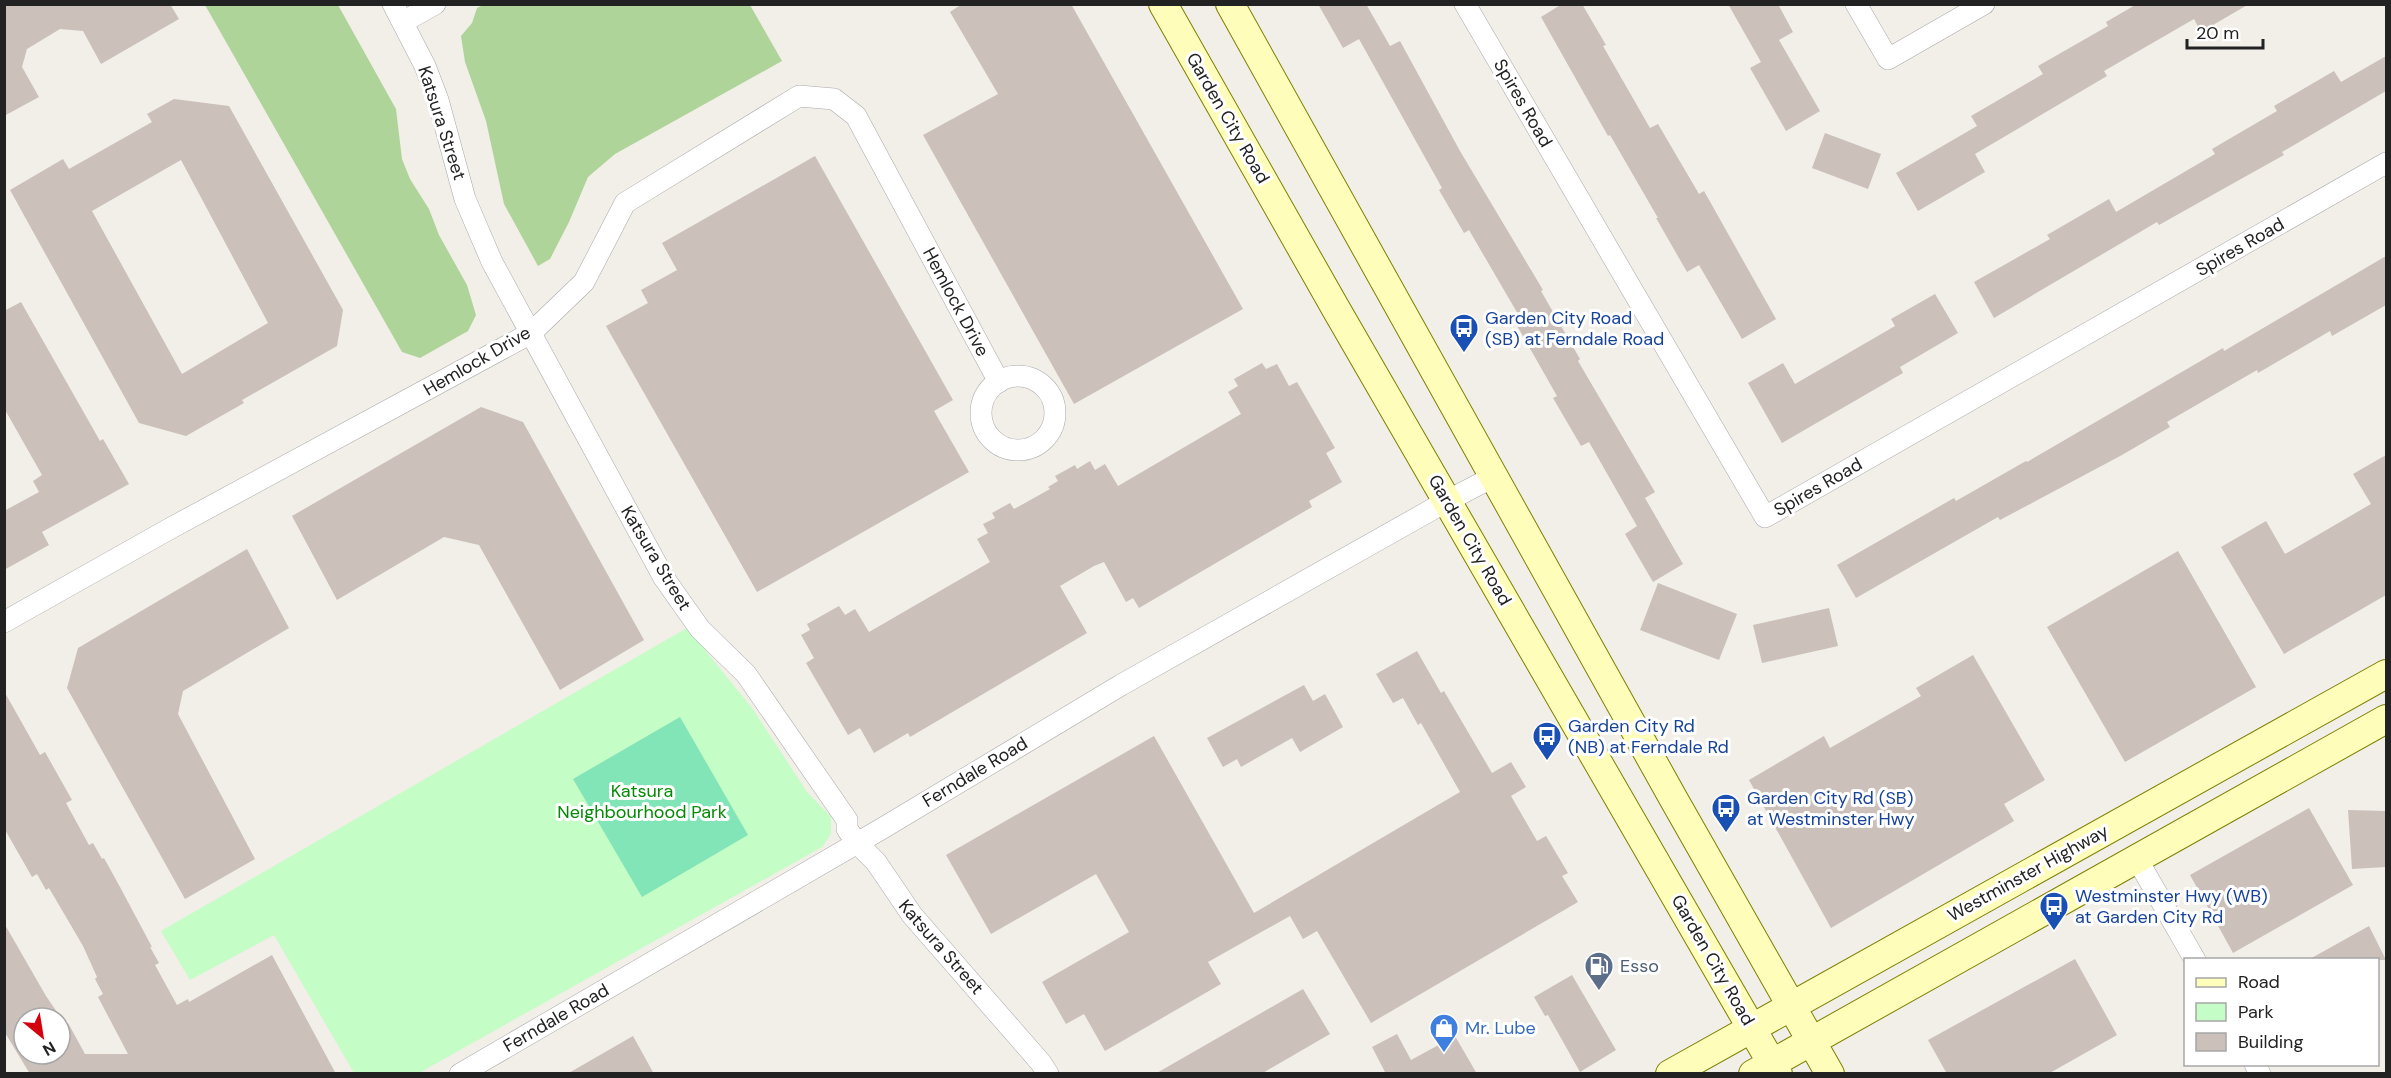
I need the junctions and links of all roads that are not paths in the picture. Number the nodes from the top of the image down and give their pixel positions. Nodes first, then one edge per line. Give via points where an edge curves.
1 (435, 4) edge
2 (1163, 4) edge
3 (1230, 4) edge
4 (1465, 4) edge
5 (1856, 4) edge
6 (1984, 4) edge
7 (398, 14) edge
8 (2386, 163) edge
9 (531, 333) junction
10 (999, 382) dead end
11 (1493, 477) junction
12 (1447, 501) junction
13 (4, 622) edge
14 (2386, 674) edge
15 (2386, 719) edge
16 (856, 843) junction
17 (2137, 859) junction
18 (2194, 958) edge
19 (1790, 1006) junction
20 (1751, 1027) junction
21 (1811, 1041) junction
22 (1768, 1070) edge
23 (460, 1074) edge
24 (1048, 1074) edge
25 (1670, 1074) edge
26 (1830, 1074) edge

1 - 7 street
2 - 12 main road, Garden City Road
3 - 11 main road
4 - 8 street, Spires Road via 1765,517
5 - 6 street via 1888,59
7 - 9 street, Katsura Street via 438,100 465,199 492,262
9 - 10 street, Hemlock Drive via 584,282 625,203 799,96 834,99 856,116
9 - 13 street, Hemlock Drive
9 - 16 street, Katsura Street via 664,578 700,629 746,674 846,820
11 - 12 street, Ferndale Road
11 - 19 main road
12 - 16 street, Ferndale Road via 1121,685
12 - 20 main road, Garden City Road
14 - 19 main road, Westminster Highway
15 - 17 main road
16 - 23 street, Ferndale Road
16 - 24 street, Katsura Street via 876,862 912,915
17 - 18 street
17 - 21 main road
19 - 20 main road, Westminster Highway
19 - 21 main road
20 - 22 main road, Garden City Road
20 - 25 main road, Westminster Highway
21 - 22 main road
21 - 26 main road

